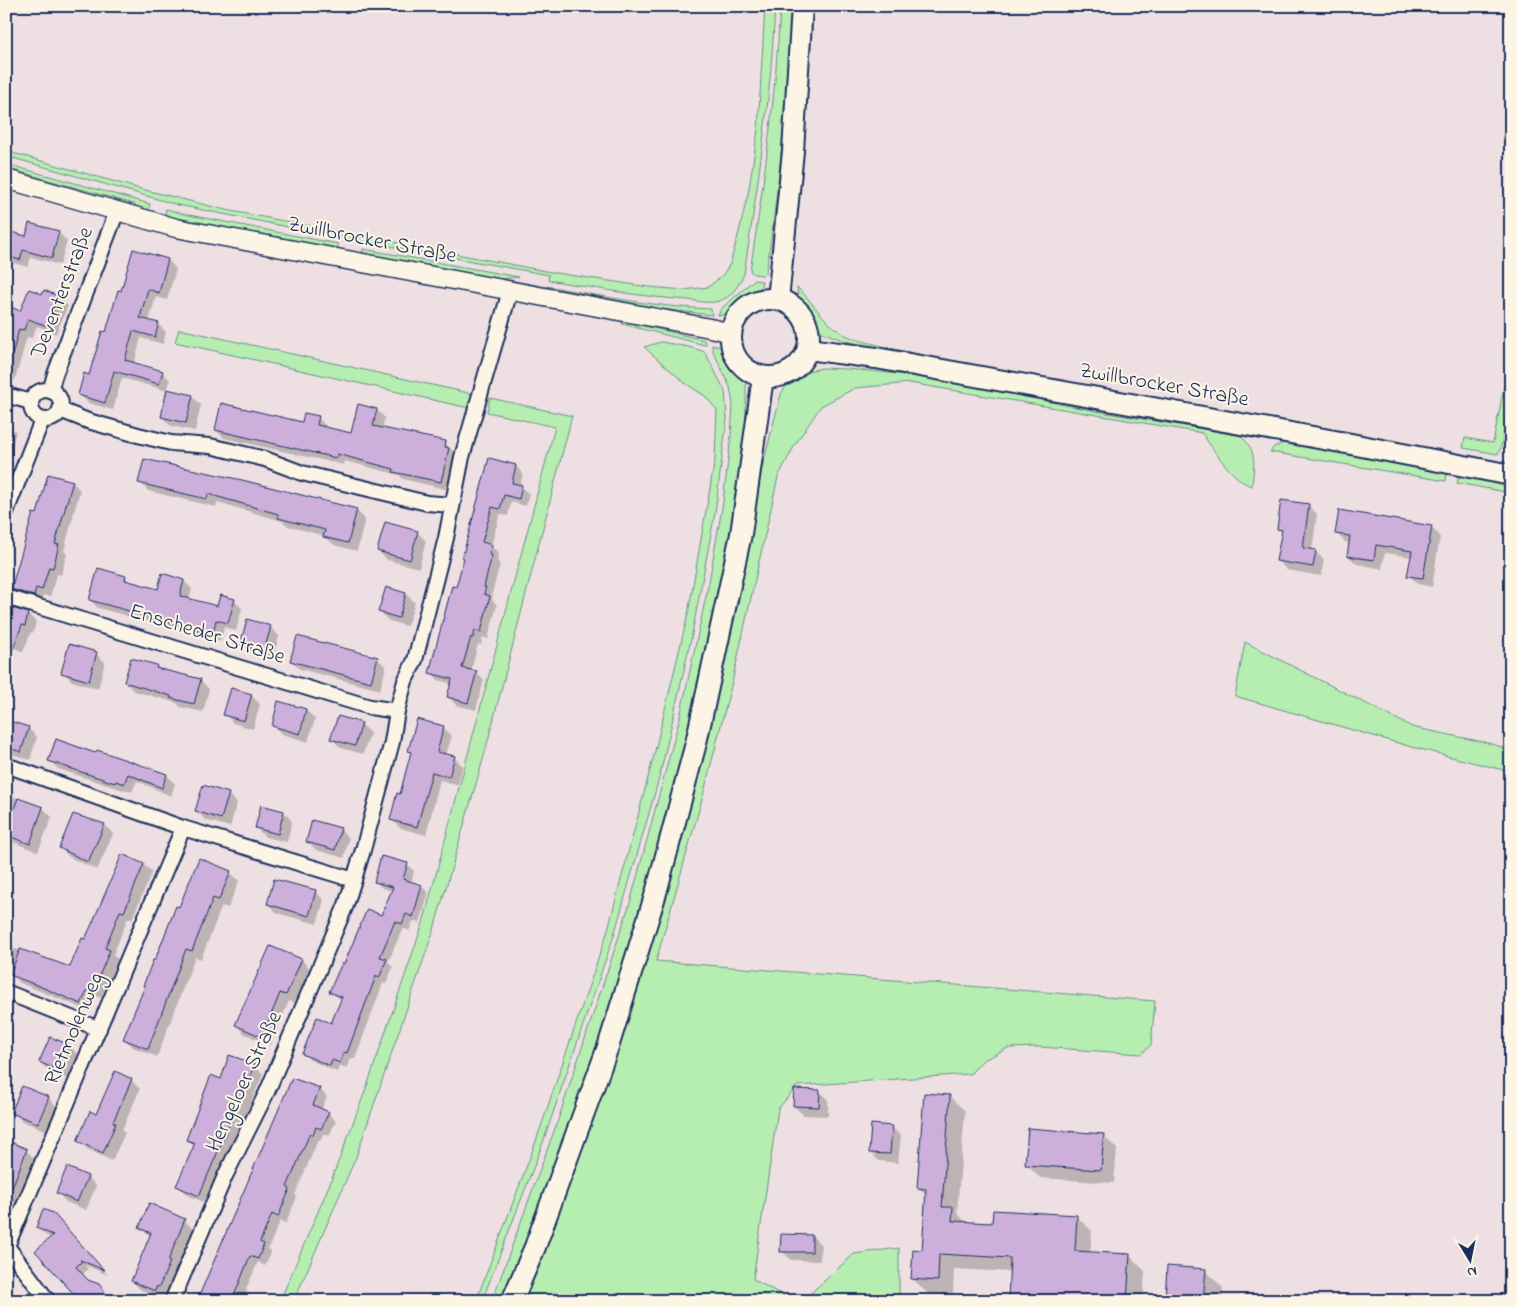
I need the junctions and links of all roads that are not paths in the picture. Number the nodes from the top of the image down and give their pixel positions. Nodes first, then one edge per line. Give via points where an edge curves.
1 (802, 6) edge
2 (6, 179) edge
3 (117, 211) junction
4 (510, 292) junction
5 (778, 300) junction
6 (732, 333) junction
7 (808, 349) junction
8 (763, 377) junction
9 (50, 391) junction
10 (6, 395) edge
11 (31, 402) junction
12 (60, 410) junction
13 (42, 420) junction
14 (1511, 475) edge
15 (452, 505) junction
16 (6, 512) edge
17 (6, 597) edge
18 (396, 711) junction
19 (6, 765) edge
20 (183, 828) junction
21 (354, 880) junction
22 (6, 992) edge
23 (98, 1029) junction
24 (7, 1246) edge
25 (48, 1301) edge
26 (172, 1301) edge
27 (512, 1301) edge

1 - 5 main road via 793,151
2 - 3 street, Zwillbrocker Straße
3 - 4 street, Zwillbrocker Straße via 176,228
3 - 9 street, Deventerstraße
4 - 6 street, Zwillbrocker Straße
4 - 15 street via 464,448
5 - 6 main road via 765,300 748,307 735,321
5 - 7 main road via 797,310 804,318 808,328
6 - 8 main road via 732,345 739,361 752,373
7 - 8 main road via 803,360 786,374
7 - 14 main road, Zwillbrocker Straße via 876,358
8 - 27 main road via 741,534 696,743 658,884 609,1044
9 - 11 street via 36,394
9 - 12 street via 60,401
10 - 11 street
11 - 13 street via 35,416
12 - 13 street via 54,418
12 - 15 street via 88,422 138,436 210,446 265,459 302,473 427,503
13 - 16 street
15 - 18 street via 415,660
17 - 18 street, Enscheder Straße via 370,707
18 - 21 street, Hengeloer Straße via 392,742
19 - 20 street
20 - 21 street
20 - 23 street, Rietmolenweg
21 - 26 street, Hengeloer Straße via 267,1092 225,1176
22 - 23 street
23 - 24 street, Rietmolenweg
24 - 25 street

